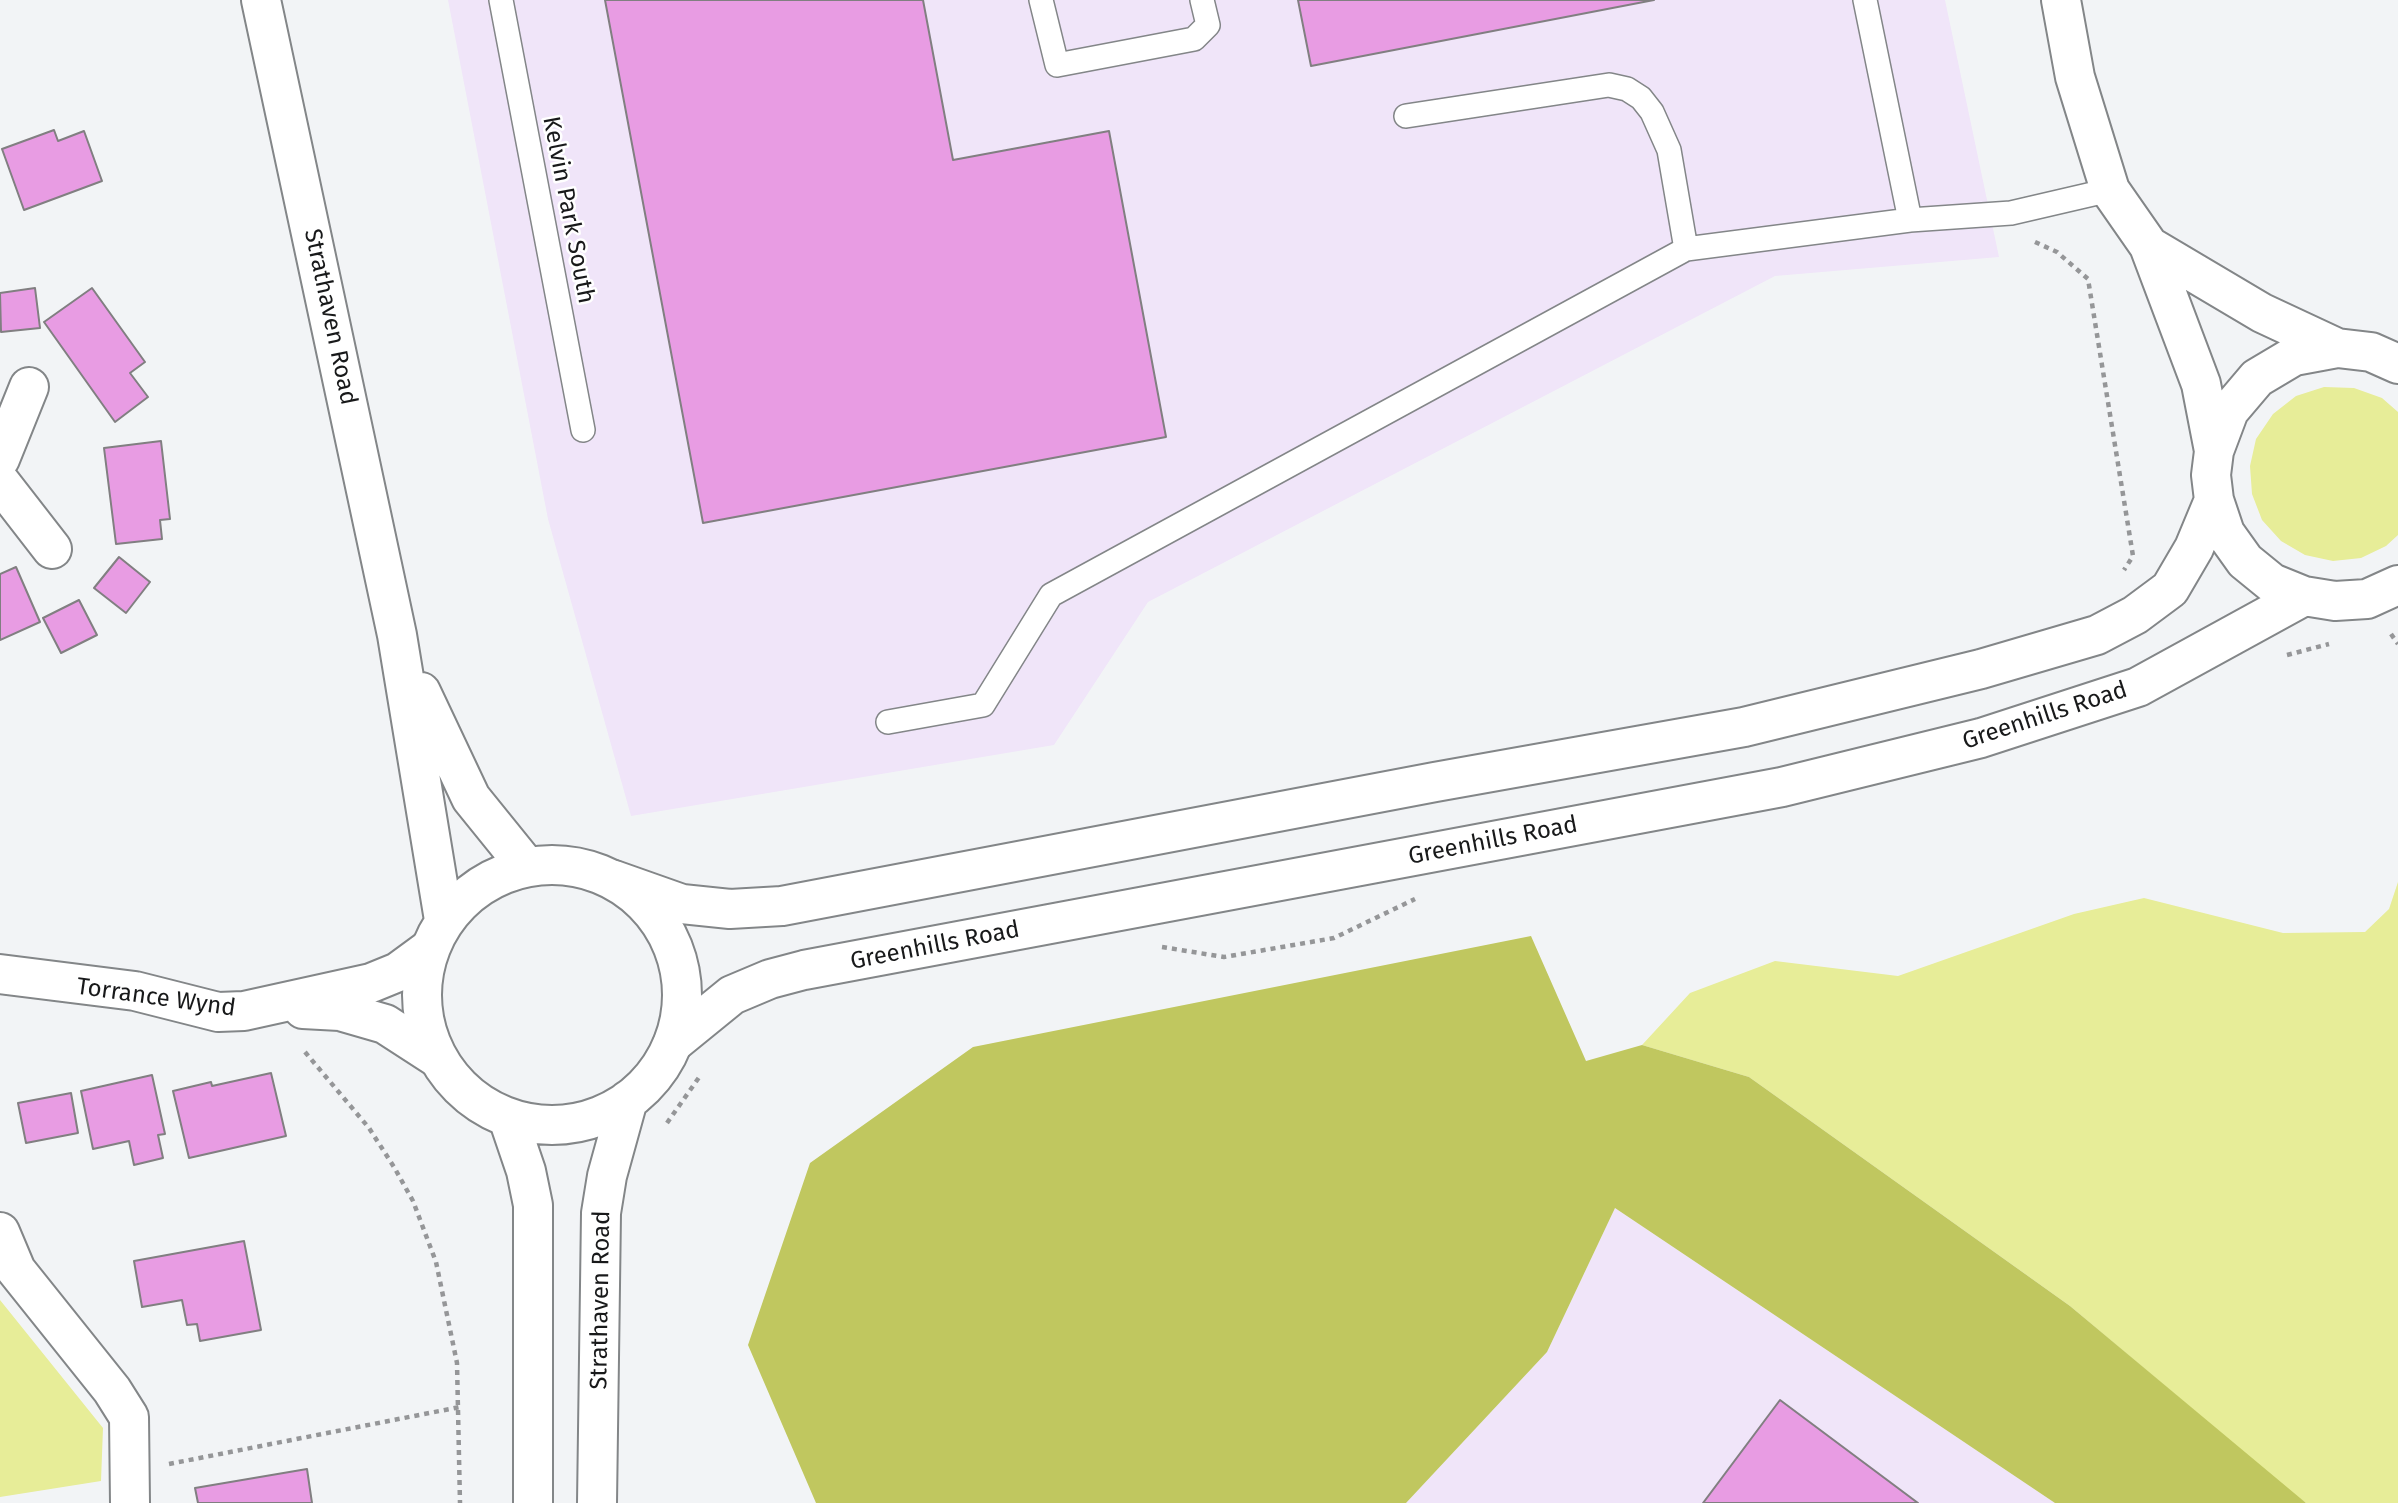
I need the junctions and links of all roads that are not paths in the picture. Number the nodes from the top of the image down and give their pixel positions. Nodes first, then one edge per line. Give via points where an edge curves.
1 (261, 0) edge
2 (501, 0) edge
3 (1041, 0) edge
4 (1202, 0) edge
5 (1865, 0) edge
6 (2061, 0) edge
7 (1406, 116) dead end
8 (2110, 190) junction
9 (1910, 220) junction
10 (2149, 246) junction
11 (1686, 249) junction
12 (2337, 348) junction
13 (2398, 364) edge
14 (29, 387) dead end
15 (583, 430) dead end
16 (2214, 451) junction
17 (0, 459) edge
18 (0, 482) edge
19 (2214, 500) junction
20 (52, 549) dead end
21 (2398, 585) edge
22 (2304, 596) junction
23 (397, 635) junction
24 (888, 722) dead end
25 (526, 866) junction
26 (614, 880) junction
27 (436, 935) junction
28 (0, 974) edge
29 (270, 1007) junction
30 (673, 1043) junction
31 (436, 1057) junction
32 (628, 1100) junction
33 (508, 1118) junction
34 (0, 1232) edge
35 (131, 1487) edge
36 (533, 1503) edge
37 (597, 1503) edge

1 - 23 street, Strathaven Road
2 - 15 lane, Kelvin Park South
3 - 4 lane via 1058,65 1194,39 1208,25
5 - 9 lane
6 - 8 street via 2076,77
7 - 11 lane via 1609,85 1627,89 1652,112 1669,150
8 - 9 lane via 2011,213
8 - 10 street
9 - 11 lane
10 - 12 street via 2262,313
10 - 16 street via 2200,384
11 - 24 lane via 1051,595 983,705
12 - 13 street via 2371,352
12 - 16 street via 2294,356 2257,378 2229,411
14 - 17 street
16 - 19 street
18 - 20 street
19 - 22 street via 2225,533 2245,561 2272,583
19 - 26 street via 2170,589 2097,635 1981,669 1744,727 782,906 730,909 682,904
21 - 22 street via 2367,599 2335,601
22 - 30 street, Greenhills Road via 2138,687 1981,738 1782,787 804,970 732,995
23 - 25 street, Strathaven Road via 471,798
23 - 27 street, Strathaven Road
25 - 26 street, Torrance Wynd via 556,864
25 - 27 street, Torrance Wynd via 480,885
26 - 30 street via 651,909 675,950 682,997
27 - 29 street, Torrance Wynd via 398,972
27 - 31 street via 421,986 424,1023
28 - 29 street, Torrance Wynd via 135,991 218,1012
29 - 31 street, Torrance Wynd via 340,1011 385,1024
30 - 32 street via 655,1075
31 - 33 street via 467,1094
32 - 33 street via 583,1122 533,1124
32 - 37 street, Strathaven Road via 601,1213
33 - 36 street via 526,1171 535,1238
34 - 35 street via 16,1270 129,1417

